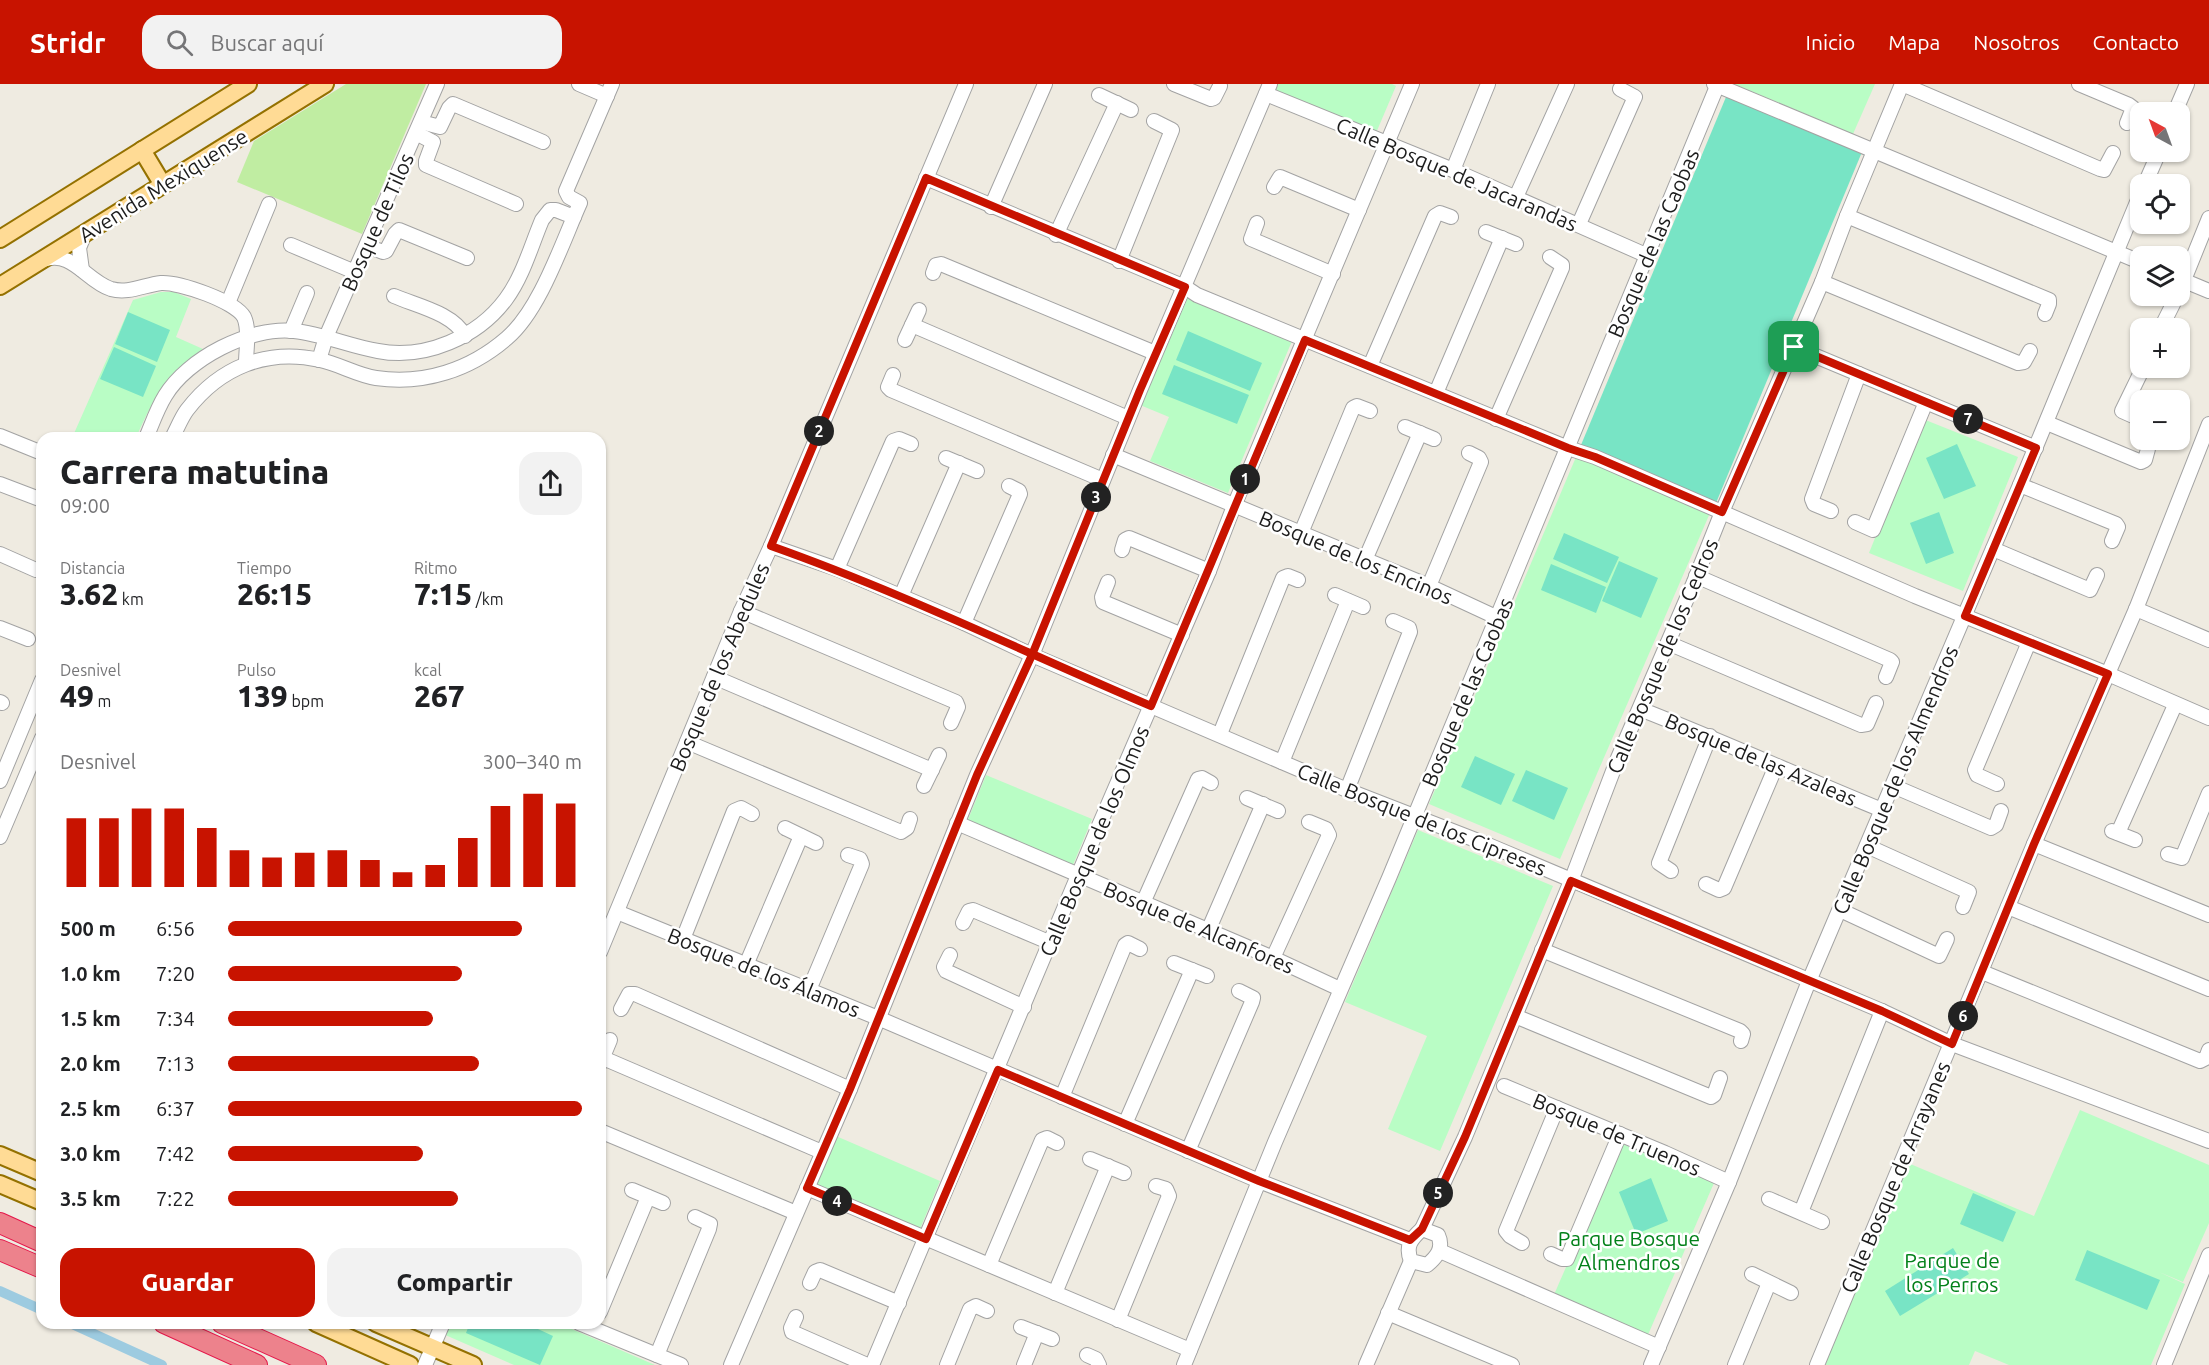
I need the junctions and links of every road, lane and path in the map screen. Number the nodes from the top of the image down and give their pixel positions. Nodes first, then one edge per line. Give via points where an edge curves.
1 (248, 84) edge
2 (325, 84) edge
3 (437, 84) edge
4 (579, 84) edge
5 (966, 84) edge
6 (1045, 84) edge
7 (1174, 84) edge
8 (1412, 84) edge
9 (1488, 84) edge
10 (1567, 84) edge
11 (1717, 84) edge
12 (1902, 84) edge
13 (2079, 84) edge
14 (2187, 84) edge
15 (1220, 86) dead end
16 (1268, 89) edge
17 (609, 90) edge
18 (1620, 90) dead end
19 (1099, 96) dead end
20 (2179, 102) edge
21 (1117, 104) junction
22 (1131, 110) dead end
23 (1154, 121) dead end
24 (2127, 123) dead end
25 (418, 127) junction
26 (543, 142) dead end
27 (1388, 144) junction
28 (141, 150) junction
29 (1875, 151) junction
30 (2113, 153) dead end
31 (1453, 170) junction
32 (926, 178) junction
33 (163, 185) junction
34 (1274, 187) dead end
35 (1516, 197) junction
36 (269, 204) dead end
37 (516, 204) dead end
38 (992, 207) junction
39 (1359, 210) junction
40 (1847, 216) junction
41 (574, 217) junction
42 (1451, 217) dead end
43 (2209, 218) edge
44 (2130, 220) edge
45 (1257, 223) dead end
46 (1579, 224) junction
47 (1486, 231) dead end
48 (85, 233) junction
49 (1056, 235) junction
50 (1502, 238) junction
51 (0, 239) edge
52 (1516, 244) dead end
53 (291, 245) dead end
54 (367, 246) junction
55 (2117, 252) junction
56 (1648, 256) junction
57 (1550, 257) dead end
58 (467, 258) dead end
59 (2130, 258) edge
60 (42, 260) junction
61 (1119, 261) junction
62 (2190, 262) edge
63 (82, 270) junction
64 (355, 272) junction
65 (933, 273) dead end
66 (1332, 274) junction
67 (1822, 282) junction
68 (0, 286) edge
69 (2190, 286) edge
70 (1185, 287) junction
71 (2209, 291) edge
72 (307, 292) dead end
73 (394, 296) dead end
74 (228, 303) junction
75 (919, 310) dead end
76 (2045, 314) dead end
77 (912, 325) junction
78 (291, 331) junction
79 (465, 336) junction
80 (326, 337) junction
81 (246, 338) junction
82 (906, 340) dead end
83 (1305, 340) junction
84 (1794, 347) junction
85 (2030, 351) dead end
86 (1155, 353) junction
87 (319, 360) junction
88 (246, 363) junction
89 (1370, 366) junction
90 (1859, 374) junction
91 (893, 375) dead end
92 (1436, 393) junction
93 (2130, 395) edge
94 (1926, 402) junction
95 (1370, 411) dead end
96 (2130, 415) edge
97 (1128, 418) junction
98 (1496, 418) junction
99 (2046, 423) junction
100 (2209, 424) edge
101 (1405, 427) dead end
102 (149, 432) edge
103 (175, 432) edge
104 (1420, 433) junction
105 (0, 436) edge
106 (1434, 439) dead end
107 (911, 444) dead end
108 (1568, 448) junction
109 (2036, 448) junction
110 (2148, 450) edge
111 (36, 451) edge
112 (1469, 453) dead end
113 (1113, 455) junction
114 (977, 471) dead end
115 (1103, 480) junction
116 (0, 484) edge
117 (2020, 485) junction
118 (1009, 486) dead end
119 (36, 498) edge
120 (1234, 506) junction
121 (1831, 511) dead end
122 (1722, 512) junction
123 (1856, 522) dead end
124 (1301, 533) junction
125 (2112, 541) dead end
126 (771, 546) junction
127 (1122, 549) dead end
128 (1993, 549) junction
129 (0, 554) edge
130 (1365, 560) junction
131 (837, 569) junction
132 (36, 570) dead end
133 (1209, 571) junction
134 (2097, 575) dead end
135 (1696, 576) junction
136 (1298, 580) dead end
137 (1108, 582) dead end
138 (1429, 586) junction
139 (901, 596) junction
140 (1363, 608) dead end
141 (2136, 609) junction
142 (741, 611) junction
143 (1965, 616) junction
144 (1498, 618) junction
145 (1394, 621) dead end
146 (964, 622) junction
147 (0, 628) edge
148 (1182, 635) junction
149 (28, 639) dead end
150 (2209, 640) edge
151 (2029, 642) junction
152 (1668, 643) junction
153 (1032, 655) junction
154 (2108, 674) junction
155 (714, 676) junction
156 (1886, 677) dead end
157 (36, 695) edge
158 (1876, 703) dead end
159 (2175, 705) junction
160 (1151, 706) junction
161 (1640, 709) junction
162 (2209, 718) edge
163 (951, 723) dead end
164 (1220, 734) junction
165 (1710, 736) junction
166 (687, 742) junction
167 (14, 748) junction
168 (36, 752) edge
169 (939, 755) dead end
170 (34, 756) junction
171 (1282, 762) junction
172 (1776, 766) junction
173 (932, 770) junction
174 (0, 782) edge
175 (1211, 783) dead end
176 (1997, 784) dead end
177 (924, 786) dead end
178 (1893, 786) junction
179 (1347, 790) junction
180 (2209, 793) edge
181 (1247, 798) dead end
182 (1263, 804) junction
183 (1882, 810) junction
184 (1278, 811) dead end
185 (2001, 811) dead end
186 (752, 814) dead end
187 (1415, 815) junction
188 (910, 819) dead end
189 (1309, 822) dead end
190 (957, 823) junction
191 (785, 828) dead end
192 (801, 836) junction
193 (0, 837) edge
194 (2135, 840) dead end
195 (816, 843) dead end
196 (2034, 844) junction
197 (1867, 846) junction
198 (2168, 854) dead end
199 (848, 855) dead end
200 (1671, 871) dead end
201 (1079, 875) junction
202 (1571, 881) junction
203 (1706, 884) dead end
204 (1143, 903) junction
205 (1963, 907) dead end
206 (2008, 907) junction
207 (1840, 910) junction
208 (617, 912) junction
209 (2209, 915) edge
210 (963, 923) dead end
211 (1208, 932) junction
212 (606, 938) edge
213 (683, 939) junction
214 (1947, 939) dead end
215 (1051, 943) junction
216 (1140, 949) dead end
217 (1542, 950) junction
218 (950, 955) dead end
219 (1273, 958) junction
220 (1174, 963) dead end
221 (746, 965) junction
222 (1192, 970) junction
223 (1982, 972) junction
224 (1207, 976) dead end
225 (1809, 981) junction
226 (1340, 989) junction
227 (2209, 989) edge
228 (809, 990) junction
229 (1239, 991) dead end
230 (1024, 1006) junction
231 (621, 1009) dead end
232 (1882, 1011) junction
233 (1515, 1016) junction
234 (878, 1018) junction
235 (610, 1040) dead end
236 (1741, 1041) dead end
237 (1952, 1044) junction
238 (606, 1049) edge
239 (2209, 1050) edge
240 (606, 1062) edge
241 (998, 1070) junction
242 (1720, 1078) dead end
243 (1504, 1086) dead end
244 (850, 1089) junction
245 (1062, 1097) junction
246 (1557, 1108) junction
247 (1127, 1119) junction
248 (606, 1134) edge
249 (1620, 1134) junction
250 (2209, 1141) edge
251 (1057, 1143) dead end
252 (1190, 1147) junction
253 (822, 1152) junction
254 (0, 1155) edge
255 (1090, 1159) dead end
256 (1108, 1166) junction
257 (36, 1170) edge
258 (1124, 1173) dead end
259 (1259, 1181) junction
260 (1729, 1182) junction
261 (0, 1184) edge
262 (1156, 1186) dead end
263 (807, 1188) junction
264 (632, 1190) dead end
265 (648, 1197) junction
266 (36, 1199) edge
267 (1769, 1199) dead end
268 (663, 1203) dead end
269 (1802, 1212) junction
270 (796, 1213) junction
271 (695, 1217) dead end
272 (1822, 1222) dead end
273 (0, 1223) edge
274 (1422, 1229) junction
275 (36, 1239) edge
276 (926, 1239) junction
277 (1410, 1240) junction
278 (1522, 1243) dead end
279 (0, 1250) edge
280 (1440, 1251) junction
281 (1551, 1254) dead end
282 (2209, 1255) edge
283 (1411, 1261) junction
284 (989, 1265) junction
285 (36, 1266) edge
286 (1752, 1274) dead end
287 (810, 1283) dead end
288 (1769, 1283) junction
289 (1055, 1293) junction
290 (1791, 1293) dead end
291 (606, 1298) edge
292 (899, 1303) junction
293 (987, 1311) dead end
294 (1388, 1313) junction
295 (796, 1317) dead end
296 (1118, 1320) junction
297 (1021, 1327) dead end
298 (177, 1329) edge
299 (235, 1329) edge
300 (329, 1329) edge
301 (389, 1329) edge
302 (440, 1329) edge
303 (601, 1329) edge
304 (1037, 1333) junction
305 (1052, 1339) dead end
306 (1659, 1347) junction
307 (432, 1348) junction
308 (1190, 1350) junction
309 (1087, 1354) dead end
310 (657, 1355) junction
311 (257, 1365) edge
312 (316, 1365) edge
313 (410, 1365) edge
314 (425, 1365) edge
315 (473, 1365) edge
316 (681, 1365) edge
317 (731, 1365) edge
318 (867, 1365) edge
319 (872, 1365) edge
320 (947, 1365) edge
321 (1024, 1365) edge
322 (1098, 1365) edge
323 (1184, 1365) edge
324 (1366, 1365) edge
325 (1512, 1365) edge
326 (1652, 1365) edge
327 (1735, 1365) edge
328 (1816, 1365) edge
329 (2164, 1365) edge

1 - 28 main road, Avenida Mexiquense
2 - 33 main road, Avenida Mexiquense
3 - 25 street, Bosque de Tilos
4 - 17 street
5 - 32 street, Bosque de los Abedules
6 - 38 street
7 - 15 street via 1211,99
8 - 27 street, Calle Bosque de los Olmos
9 - 31 street
10 - 35 street
11 - 29 street
11 - 56 street, Bosque de las Caobas
12 - 29 street, Calle Bosque de los Cedros
12 - 30 street via 2100,169 2104,170
13 - 24 street via 2133,108
14 - 20 street
16 - 27 street, Calle Bosque de Jacarandas
16 - 70 street
17 - 41 street via 566,191 580,203
18 - 46 street via 1635,96
19 - 21 street
21 - 22 street
21 - 49 street
23 - 61 street via 1172,130
25 - 26 street via 441,127 453,104
25 - 37 street via 433,142 426,165
25 - 54 street, Bosque de Tilos
27 - 31 street, Calle Bosque de Jacarandas
27 - 39 street, Calle Bosque de los Olmos
28 - 33 main road
28 - 51 main road, Avenida Mexiquense
29 - 40 street, Calle Bosque de los Cedros
29 - 55 street
31 - 35 street, Calle Bosque de Jacarandas
32 - 38 street
32 - 126 street, Bosque de los Abedules
33 - 48 main road, Avenida Mexiquense
34 - 39 street via 1280,177
35 - 46 street, Calle Bosque de Jacarandas
36 - 74 street
38 - 49 street
39 - 66 street, Calle Bosque de los Olmos
40 - 67 street, Calle Bosque de los Cedros
40 - 76 street via 2049,300
41 - 79 street via 556,210 547,213 506,299
41 - 87 street via 527,315 507,338 461,369 410,380 375,378
42 - 89 street via 1440,213 1435,216
43 - 62 street
44 - 55 street, Calle Bosque de los Almendros
45 - 66 street via 1251,239
46 - 56 street, Calle Bosque de Jacarandas
47 - 50 street
48 - 60 main road, Avenida Mexiquense
48 - 63 street via 79,248
49 - 61 street
50 - 52 street
50 - 92 street
53 - 64 street
54 - 58 street via 383,252 399,230
54 - 64 street, Bosque de Tilos
55 - 59 street
55 - 99 street, Calle Bosque de los Almendros
56 - 108 street, Bosque de las Caobas
57 - 98 street via 1562,268
60 - 63 street via 55,256
60 - 68 main road, Avenida Mexiquense
61 - 70 street
63 - 74 street via 112,289 129,291 170,283
64 - 80 street, Bosque de Tilos
65 - 86 street via 936,265 941,264
66 - 83 street, Calle Bosque de los Olmos
67 - 84 street, Calle Bosque de los Cedros
67 - 85 street via 2018,363 2024,362
69 - 71 street
70 - 83 street
70 - 86 street
72 - 78 street
73 - 79 street via 450,320
74 - 81 street via 245,319
75 - 77 street
77 - 82 street
77 - 97 street
78 - 80 street
78 - 81 street
79 - 80 street via 435,348 408,352 379,352
80 - 87 street, Bosque de Tilos
81 - 88 street
81 - 102 street via 206,357 178,380 165,395
83 - 89 street
83 - 120 street, Calle Bosque de los Olmos
84 - 90 street
84 - 122 street, Calle Bosque de los Cedros
86 - 97 street
87 - 88 street via 282,356
88 - 103 street via 202,393
89 - 92 street
90 - 94 street
90 - 121 street via 1812,499 1814,504
91 - 115 street via 888,384 891,390
92 - 98 street
93 - 96 street via 2122,411
94 - 109 street
94 - 123 street via 1873,530
95 - 124 street via 1353,408
97 - 113 street
98 - 108 street
99 - 109 street, Calle Bosque de los Almendros
99 - 110 street via 2141,462
100 - 141 street, Calle Bosque de Arrayanes
101 - 104 street
104 - 106 street
104 - 130 street
105 - 111 street
107 - 131 street via 893,441
108 - 122 street
108 - 144 street, Bosque de las Caobas
109 - 117 street, Calle Bosque de los Almendros
112 - 138 street via 1481,462
113 - 115 street
113 - 120 street, Bosque de los Encinos
114 - 139 street via 952,460
115 - 153 street
116 - 119 street
117 - 125 street via 2116,524
117 - 128 street, Calle Bosque de los Almendros
118 - 146 street via 1020,494
120 - 124 street, Bosque de los Encinos
120 - 133 street, Calle Bosque de los Olmos
122 - 135 street, Calle Bosque de los Cedros
122 - 143 street
124 - 130 street, Bosque de los Encinos
126 - 131 street, Calle Bosque de los Cipreses
126 - 142 street, Bosque de los Abedules
127 - 133 street via 1129,538
128 - 134 street via 2090,590
128 - 143 street, Calle Bosque de los Almendros
129 - 132 street
130 - 138 street, Bosque de los Encinos
131 - 139 street, Calle Bosque de los Cipreses
133 - 148 street, Calle Bosque de los Olmos
135 - 152 street, Calle Bosque de los Cedros
135 - 156 street via 1890,660 1892,666
136 - 164 street via 1283,578
137 - 148 street via 1103,602
138 - 144 street, Bosque de los Encinos
139 - 146 street, Calle Bosque de los Cipreses
140 - 171 street via 1342,598
141 - 150 street
141 - 154 street, Calle Bosque de Arrayanes
142 - 155 street, Bosque de los Abedules
142 - 163 street via 956,702 958,707
143 - 151 street
143 - 178 street, Calle Bosque de los Almendros
144 - 187 street, Bosque de las Caobas
145 - 179 street via 1410,632
146 - 153 street, Calle Bosque de los Cipreses
147 - 149 street
148 - 160 street, Calle Bosque de los Olmos
151 - 154 street
151 - 176 street via 1975,770 1977,775
152 - 158 street via 1861,725 1867,724
152 - 161 street, Calle Bosque de los Cedros
153 - 160 street, Calle Bosque de los Cipreses
153 - 190 street
154 - 159 street
154 - 196 street, Calle Bosque de Arrayanes
155 - 166 street, Bosque de los Abedules
155 - 173 street
157 - 167 street
159 - 162 street
159 - 194 street via 2115,832
160 - 164 street, Calle Bosque de los Cipreses
160 - 201 street, Calle Bosque de los Olmos
161 - 165 street, Bosque de las Azaleas
161 - 202 street, Calle Bosque de los Cedros
164 - 171 street, Calle Bosque de los Cipreses
165 - 172 street, Bosque de las Azaleas
165 - 200 street via 1659,863
166 - 188 street via 902,832
166 - 208 street, Bosque de los Abedules
167 - 170 street
167 - 174 street
168 - 170 street
169 - 173 street
170 - 193 street
171 - 179 street, Calle Bosque de los Cipreses
172 - 183 street, Bosque de las Azaleas
172 - 203 street via 1724,888 1719,890
173 - 177 street
175 - 204 street via 1198,780
178 - 183 street, Calle Bosque de los Almendros
178 - 185 street via 1991,828
179 - 187 street, Calle Bosque de los Cipreses
180 - 198 street via 2182,858
181 - 182 street
182 - 184 street
182 - 211 street
183 - 197 street, Calle Bosque de los Almendros
186 - 213 street via 741,808 734,812
187 - 202 street, Calle Bosque de los Cipreses
187 - 226 street, Bosque de las Caobas
189 - 219 street via 1326,829 1329,835
190 - 201 street, Bosque de Alcanfores
190 - 234 street
191 - 192 street
192 - 195 street
192 - 221 street
196 - 206 street, Calle Bosque de Arrayanes
196 - 209 street
197 - 205 street via 1969,892
197 - 207 street, Calle Bosque de los Almendros
199 - 228 street via 862,864
201 - 204 street, Bosque de Alcanfores
201 - 215 street, Calle Bosque de los Olmos
202 - 217 street, Calle Bosque de los Cedros
202 - 225 street, Calle Bosque de los Cipreses
204 - 211 street, Bosque de Alcanfores
206 - 223 street, Calle Bosque de Arrayanes
206 - 227 street
207 - 214 street via 1939,956
207 - 225 street, Calle Bosque de los Almendros
208 - 212 street, Bosque de los Abedules
208 - 213 street, Bosque de los Álamos
210 - 215 street via 971,909
211 - 219 street, Bosque de Alcanfores
213 - 221 street, Bosque de los Álamos
215 - 230 street, Calle Bosque de los Olmos
216 - 245 street via 1125,945
217 - 233 street, Calle Bosque de los Cedros
217 - 236 street via 1740,1031
218 - 230 street via 946,971
219 - 226 street, Bosque de Alcanfores
220 - 222 street
221 - 228 street, Bosque de los Álamos
222 - 224 street
222 - 247 street
223 - 237 street, Calle Bosque de Arrayanes
223 - 239 street via 2200,1061
225 - 232 street, Calle Bosque de los Cipreses
225 - 260 street, Calle Bosque de los Almendros
226 - 259 street, Bosque de las Caobas
228 - 234 street, Bosque de los Álamos
229 - 252 street via 1253,998 1252,1002
230 - 241 street, Calle Bosque de los Olmos
231 - 244 street via 629,994 634,994
232 - 237 street, Calle Bosque de los Cipreses
232 - 269 street
233 - 242 street via 1710,1097
233 - 274 street, Calle Bosque de los Cedros
234 - 241 street, Bosque de los Álamos
234 - 244 street
235 - 238 street
237 - 250 street, Calle Bosque de los Cipreses
237 - 328 street, Calle Bosque de Arrayanes
240 - 253 street
241 - 245 street, Bosque de los Álamos
241 - 276 street, Calle Bosque de los Olmos
243 - 246 street, Bosque de Truenos
244 - 253 street
245 - 247 street, Bosque de los Álamos
246 - 249 street, Bosque de Truenos
246 - 278 street via 1506,1231
247 - 252 street, Bosque de los Álamos
248 - 270 street
249 - 260 street, Bosque de Truenos
249 - 281 street via 1567,1259
251 - 284 street via 1042,1140
252 - 259 street, Bosque de los Álamos
253 - 263 street
254 - 257 main road
255 - 256 street
256 - 258 street
256 - 289 street
259 - 277 street, Bosque de los Álamos
259 - 308 street, Bosque de las Caobas
260 - 306 street, Calle Bosque de los Almendros
261 - 266 main road
262 - 296 street via 1166,1189 1169,1196
263 - 270 street
263 - 276 street
264 - 265 street
265 - 268 street
265 - 291 street
267 - 269 street
269 - 272 street
270 - 317 street
271 - 310 street via 708,1222 710,1229
273 - 275 highway
274 - 277 street
274 - 280 street via 1438,1235
276 - 284 street
276 - 292 street, Calle Bosque de los Olmos
277 - 283 street
279 - 285 highway
280 - 283 street via 1427,1265
280 - 306 street
282 - 329 street
283 - 294 street
284 - 289 street
286 - 288 street
287 - 292 street via 820,1270
288 - 290 street
288 - 327 street
289 - 296 street
292 - 319 street, Calle Bosque de los Olmos
293 - 320 street via 976,1306 970,1309
294 - 324 street
294 - 325 street
295 - 318 street via 790,1331
296 - 308 street
297 - 304 street
298 - 311 highway
299 - 312 highway
300 - 313 main road
301 - 307 main road
302 - 307 street
303 - 310 street
304 - 305 street
304 - 321 street
306 - 326 street, Calle Bosque de los Almendros
307 - 314 street
307 - 315 main road
308 - 323 street, Bosque de las Caobas
309 - 322 street
310 - 316 street

